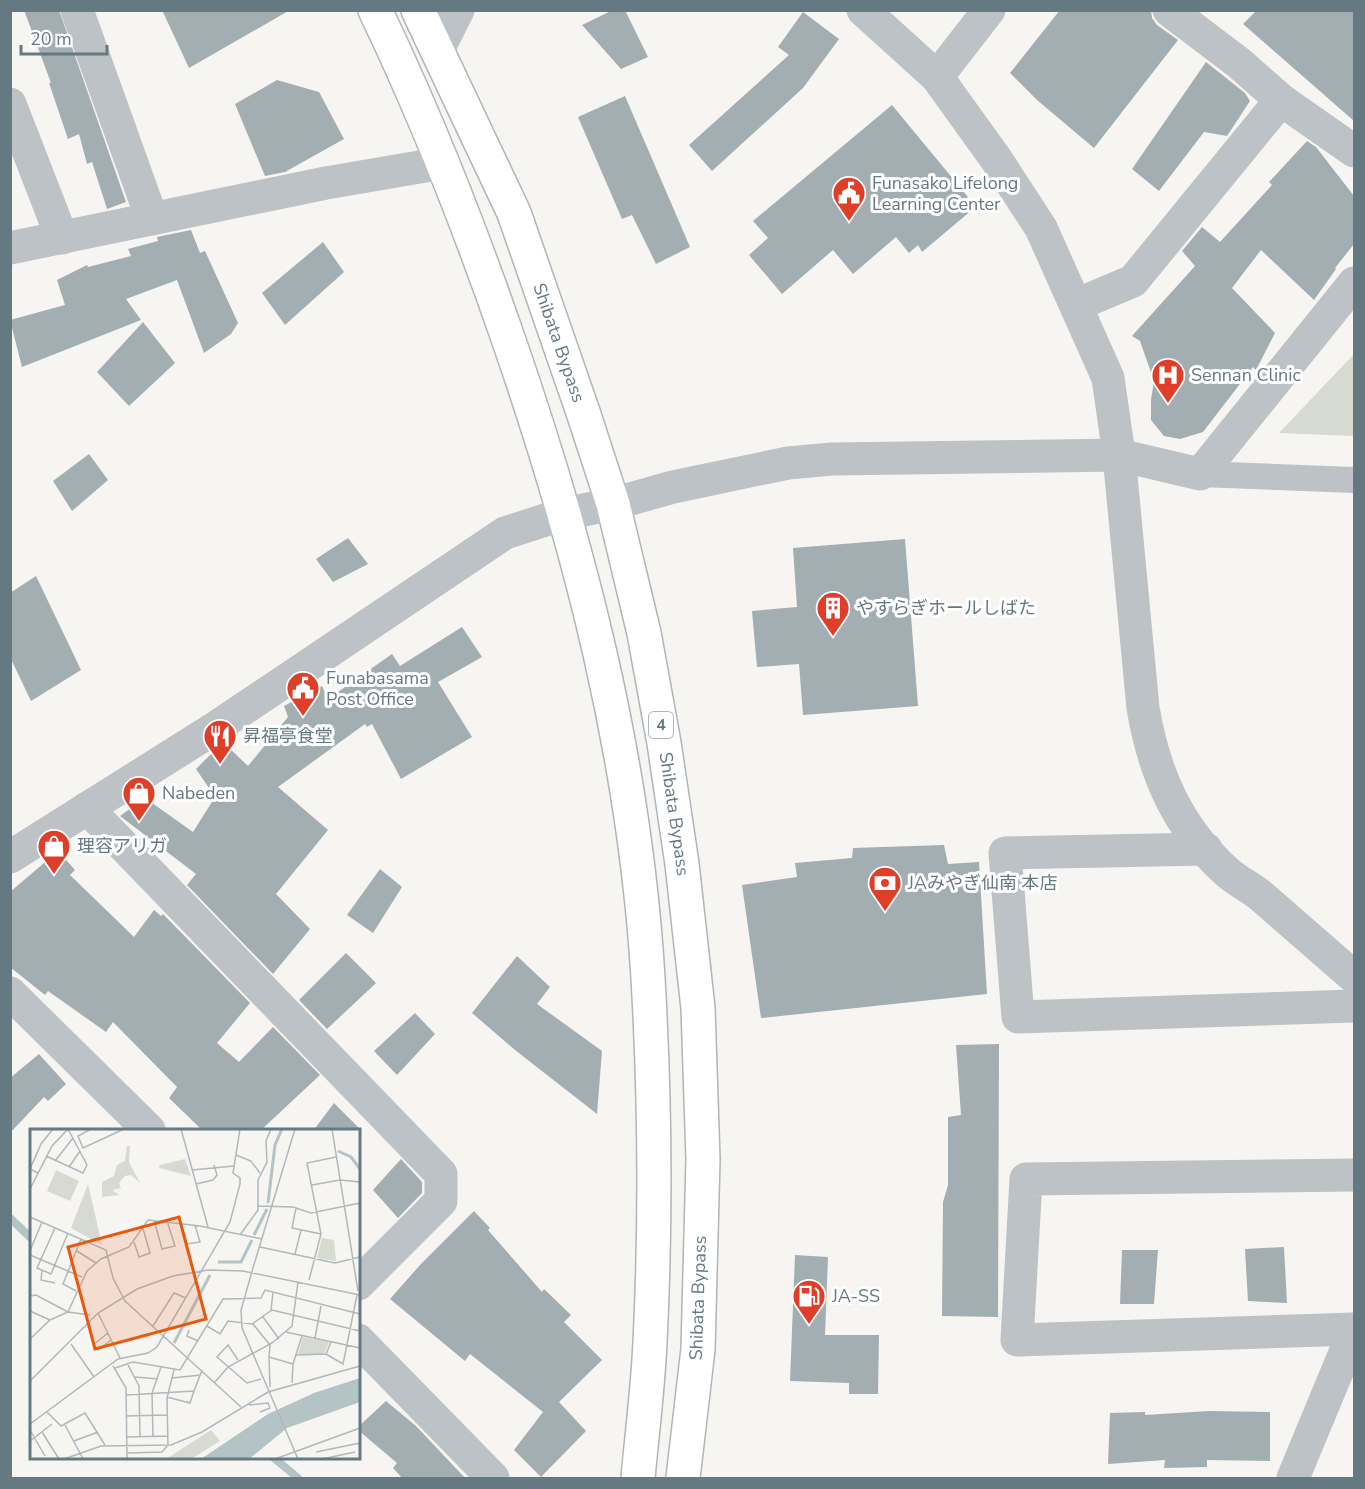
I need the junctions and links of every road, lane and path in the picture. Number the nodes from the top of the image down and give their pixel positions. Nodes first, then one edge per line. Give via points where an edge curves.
1 (77, 10) edge
2 (375, 10) edge
3 (418, 10) edge
4 (458, 10) edge
5 (863, 10) edge
6 (988, 10) edge
7 (1168, 10) edge
8 (438, 50) junction
9 (937, 77) junction
10 (1281, 100) junction
11 (10, 104) edge
12 (1354, 151) edge
13 (443, 163) junction
14 (153, 219) junction
15 (62, 238) junction
16 (10, 248) edge
17 (1354, 283) edge
18 (1076, 305) junction
19 (1119, 455) junction
20 (1200, 474) junction
21 (1354, 480) edge
22 (613, 504) junction
23 (564, 514) junction
24 (87, 808) junction
25 (1206, 849) junction
26 (10, 857) edge
27 (1354, 977) edge
28 (10, 993) edge
29 (1354, 1006) edge
30 (147, 1129) edge
31 (1354, 1175) edge
32 (360, 1282) edge
33 (1354, 1330) edge
34 (360, 1342) edge
35 (493, 1479) edge
36 (638, 1479) edge
37 (683, 1479) edge
38 (1293, 1479) edge

1 - 14 street
2 - 13 highway
3 - 8 highway, Shibata Bypass / 4
4 - 8 street
5 - 9 street
6 - 9 street
7 - 10 street
8 - 22 highway, Shibata Bypass / 4 via 514,213
9 - 18 street via 1041,228
10 - 12 street
10 - 18 street via 1133,281
11 - 15 street
13 - 14 street
13 - 23 highway via 524,383
14 - 15 street
15 - 16 street
17 - 20 street
18 - 19 street via 1108,378
19 - 20 street
19 - 22 street via 788,463
19 - 25 street via 1149,743 1177,812
20 - 21 street
22 - 23 street
22 - 37 highway, Shibata Bypass / 4 via 644,633 664,743 698,1008 703,1159 698,1349
23 - 24 street via 505,533 215,729
23 - 36 highway via 615,726 640,891 648,976 654,1224 650,1346
24 - 26 street
24 - 32 street via 441,1174 441,1201
25 - 27 street via 1228,873 1255,891
25 - 29 street via 1005,853 1018,1017
28 - 30 street
31 - 33 street via 1026,1179 1017,1340
33 - 38 street
34 - 35 street

